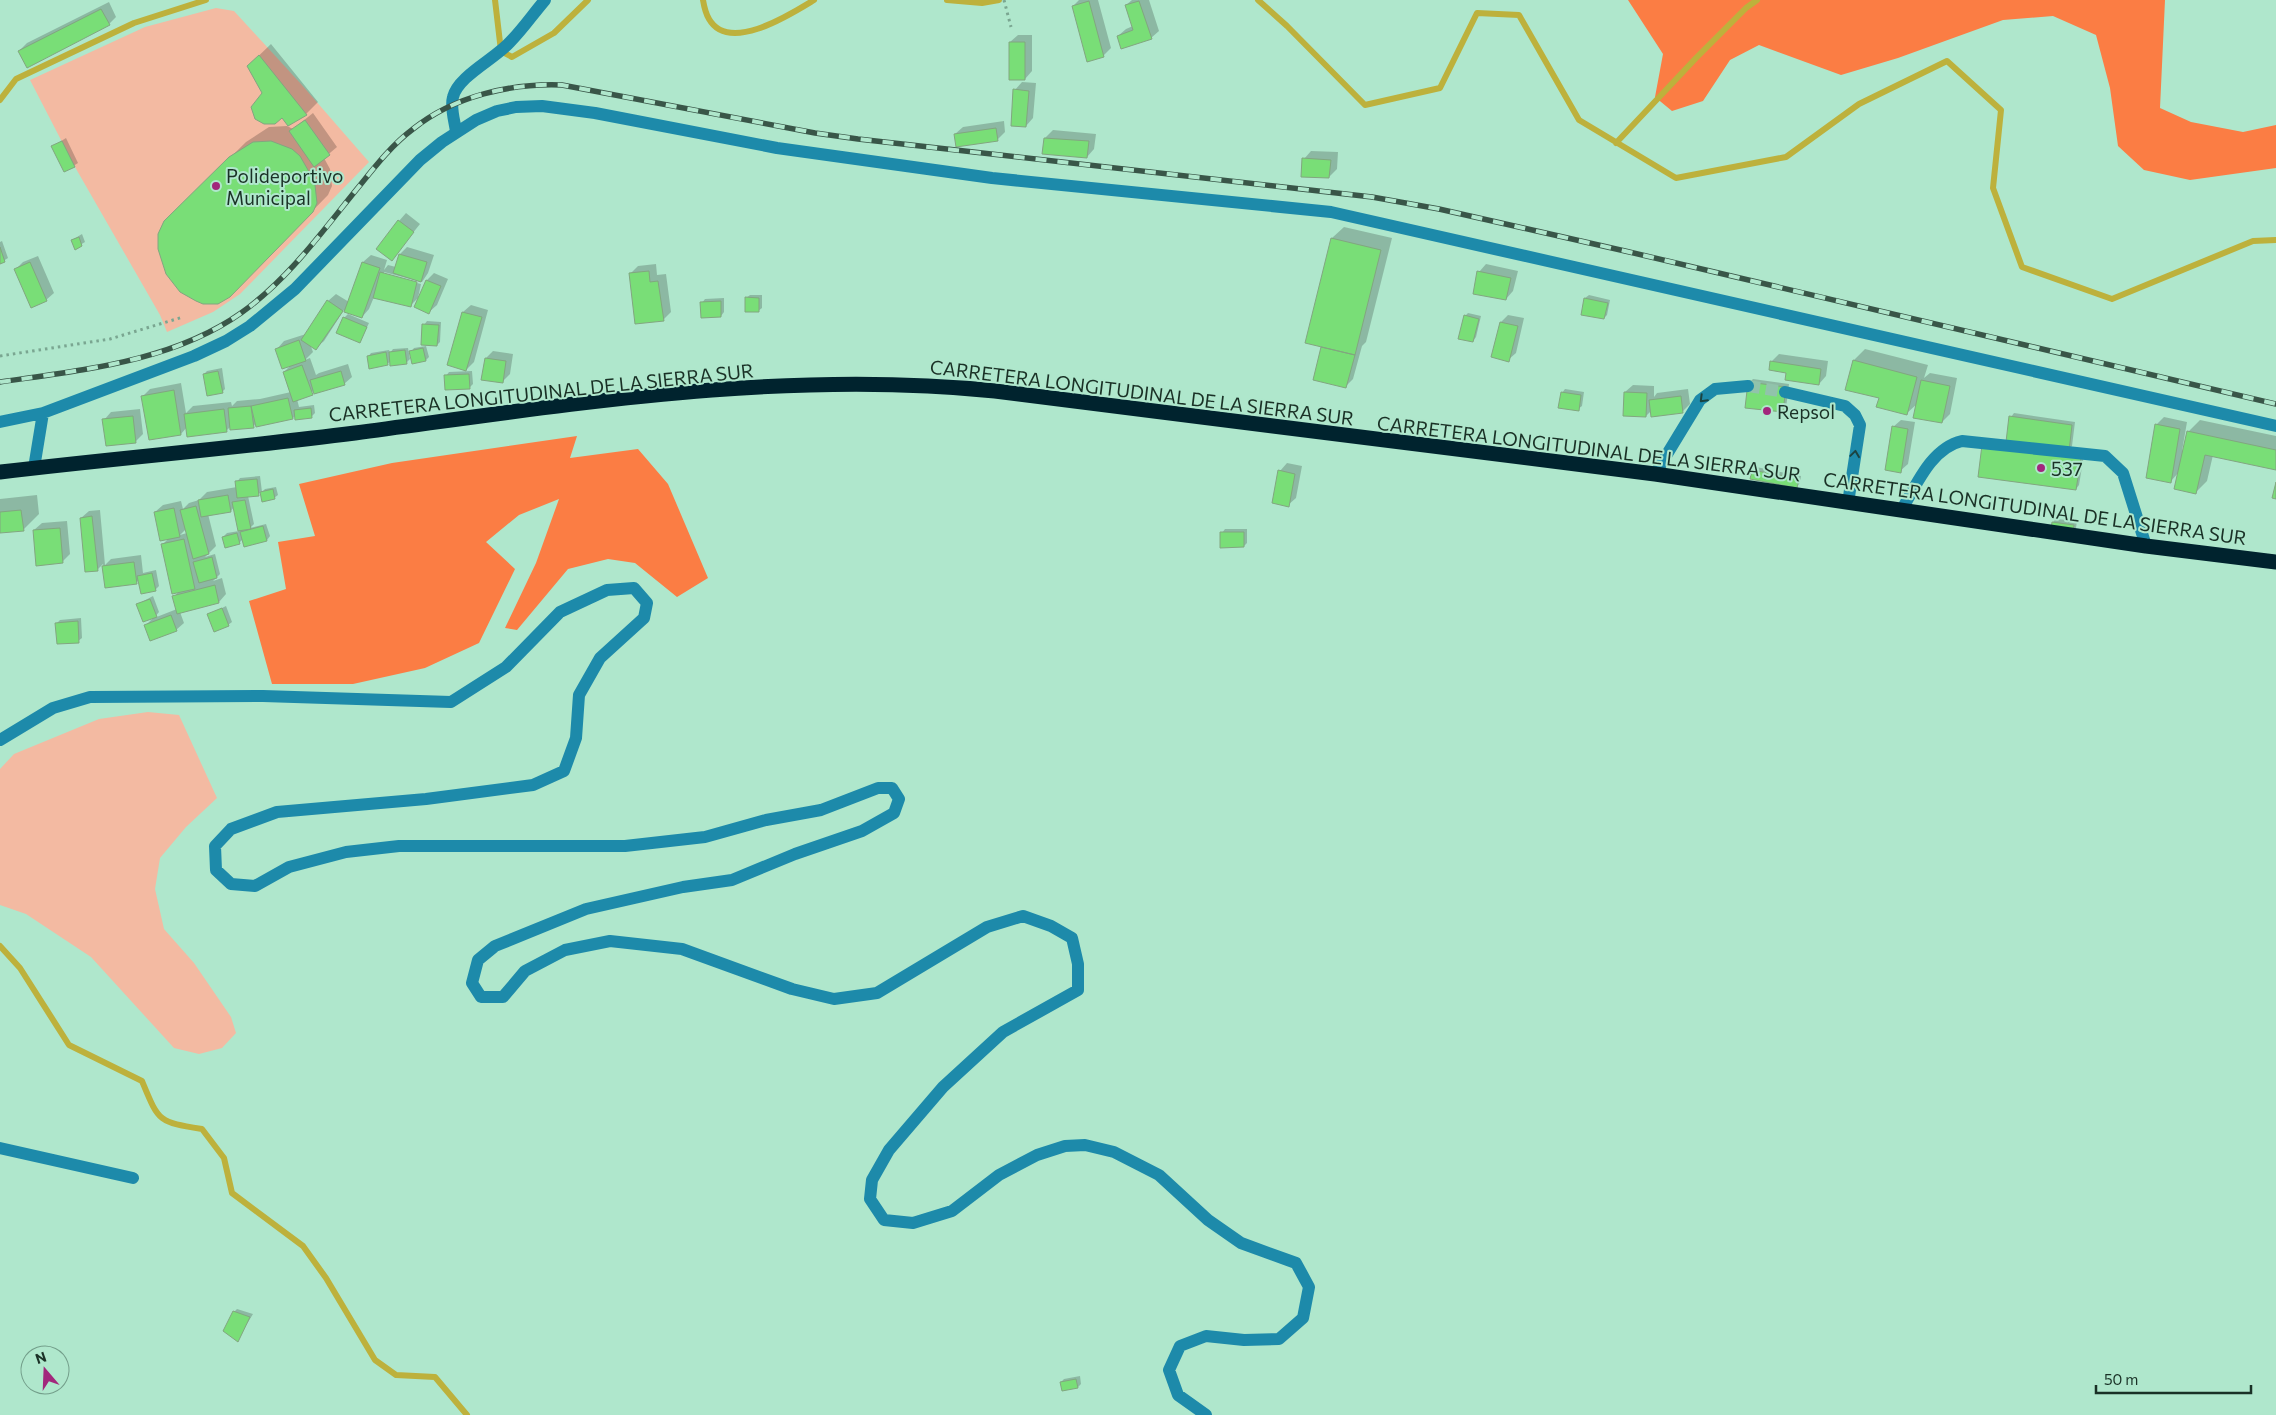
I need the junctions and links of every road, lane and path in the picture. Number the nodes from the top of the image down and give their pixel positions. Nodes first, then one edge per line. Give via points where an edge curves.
1 (545, 0) edge
2 (1004, 0) edge
3 (1011, 27) dead end
4 (456, 132) junction
5 (183, 317) dead end
6 (0, 356) edge
7 (1748, 386) tunnel mouth
8 (1785, 392) tunnel mouth
9 (43, 413) junction
10 (0, 422) edge
11 (2276, 426) edge
12 (34, 468) junction
13 (0, 472) edge
14 (1655, 474) junction
15 (1848, 502) junction
16 (1901, 511) junction
17 (2146, 546) junction
18 (2276, 562) edge
19 (0, 740) edge
20 (0, 1148) edge
21 (133, 1178) dead end
22 (1206, 1415) edge

1 - 4 street via 496,56 458,86 453,97
2 - 3 path
4 - 9 street via 420,160 295,289 250,326 194,356
4 - 11 street via 497,111 542,106 777,148 992,178 1331,212
5 - 6 path via 110,339
7 -> 14 street via 1715,389 1700,400
15 -> 8 street via 1860,424 1855,415 1845,406
9 - 10 street
9 - 12 street
12 - 13 highway, CARRETERA LONGITUDINAL DE LA SIERRA SUR
12 - 14 highway, CARRETERA LONGITUDINAL DE LA SIERRA SUR via 333,436 638,397 849,383 995,391
14 - 15 highway, CARRETERA LONGITUDINAL DE LA SIERRA SUR
15 - 16 highway, CARRETERA LONGITUDINAL DE LA SIERRA SUR
16 - 17 highway, CARRETERA LONGITUDINAL DE LA SIERRA SUR
16 - 17 street via 1932,461 1952,443 1962,441 2105,456 2123,473
17 - 18 highway, CARRETERA LONGITUDINAL DE LA SIERRA SUR
19 - 22 street via 53,708 90,697 263,696 451,702 506,667 560,612 607,590 634,588 647,603 644,618 600,658 579,695 576,738 564,770 533,785 426,799 277,812 231,829 215,846 216,870 231,884 255,886 289,867 346,852 399,846 625,846 705,837 766,820 821,810 878,788 892,788 899,799 894,814 862,831 732,880 683,887 586,909 495,946 478,960 472,983 481,997 503,997 525,971 565,950 610,941 682,949 792,988 834,999 876,993 987,927 1023,916 1072,938 1078,964 1078,990 1003,1032 943,1087 889,1150 872,1180 870,1199 884,1220 913,1223 952,1210 999,1174 1037,1155 1065,1146 1085,1146 1114,1152 1159,1175 1208,1220 1241,1243 1296,1263 1309,1287 1303,1318 1278,1339 1206,1336 1180,1346 1169,1370 1178,1395
20 - 21 street

